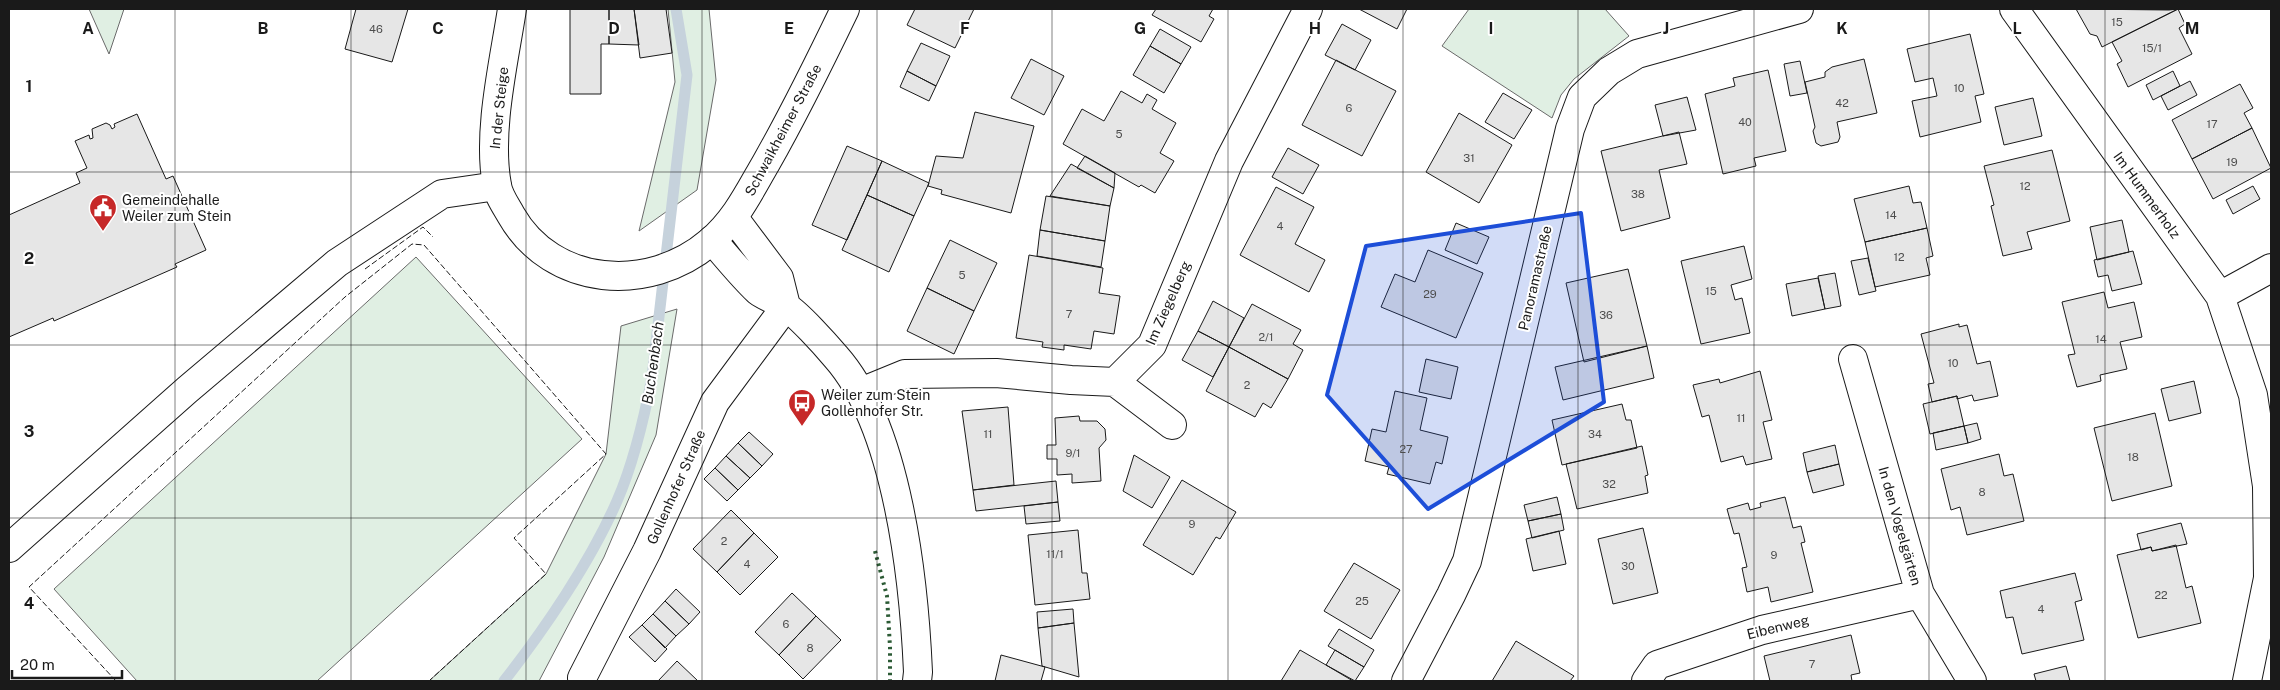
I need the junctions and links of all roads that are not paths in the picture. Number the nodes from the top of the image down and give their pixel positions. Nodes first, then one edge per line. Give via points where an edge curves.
1 (512, 9) edge
2 (845, 9) edge
3 (1308, 9) edge
4 (1799, 9) edge
5 (2014, 9) edge
6 (497, 186) junction
7 (734, 218) junction
8 (710, 242) junction
9 (2271, 268) edge
10 (2220, 296) junction
11 (786, 306) junction
12 (1853, 360) dead end
13 (1115, 382) junction
14 (861, 392) junction
15 (2262, 396) edge
16 (1172, 424) dead end
17 (9, 548) edge
18 (1920, 594) junction
19 (582, 678) dead end
20 (917, 681) edge
21 (1406, 681) edge
22 (1646, 681) edge
23 (1972, 681) edge
24 (2248, 681) edge

1 - 6 street, In der Steige via 493,142
2 - 7 street, Schwaikheimer Straße via 797,108
3 - 13 street, Im Ziegelberg via 1229,161 1152,345
4 - 21 street, Panoramastraße via 1637,54 1609,71 1582,97 1570,129 1466,561
5 - 10 street, Im Hummerholz
6 - 8 street, In der Steige via 520,230 543,254 580,271 615,277 649,273 680,263
6 - 17 street via 442,194 337,263 187,390
7 - 8 street, Schwaikheimer Straße
7 - 11 street via 779,278
8 - 11 street via 759,292
9 - 10 street
10 - 15 street, Im Hummerholz
11 - 14 street via 837,358
11 - 19 street, Gollenhofer Straße via 715,402 647,551
12 - 18 street, In den Vogelgärten
13 - 14 street via 996,373 905,374
13 - 16 street
14 - 20 street via 886,456 903,534 915,611
15 - 24 street, Im Hummerholz via 2268,578
18 - 22 street, Eibenweg via 1762,630 1657,665
18 - 23 street, In den Vogelgärten

